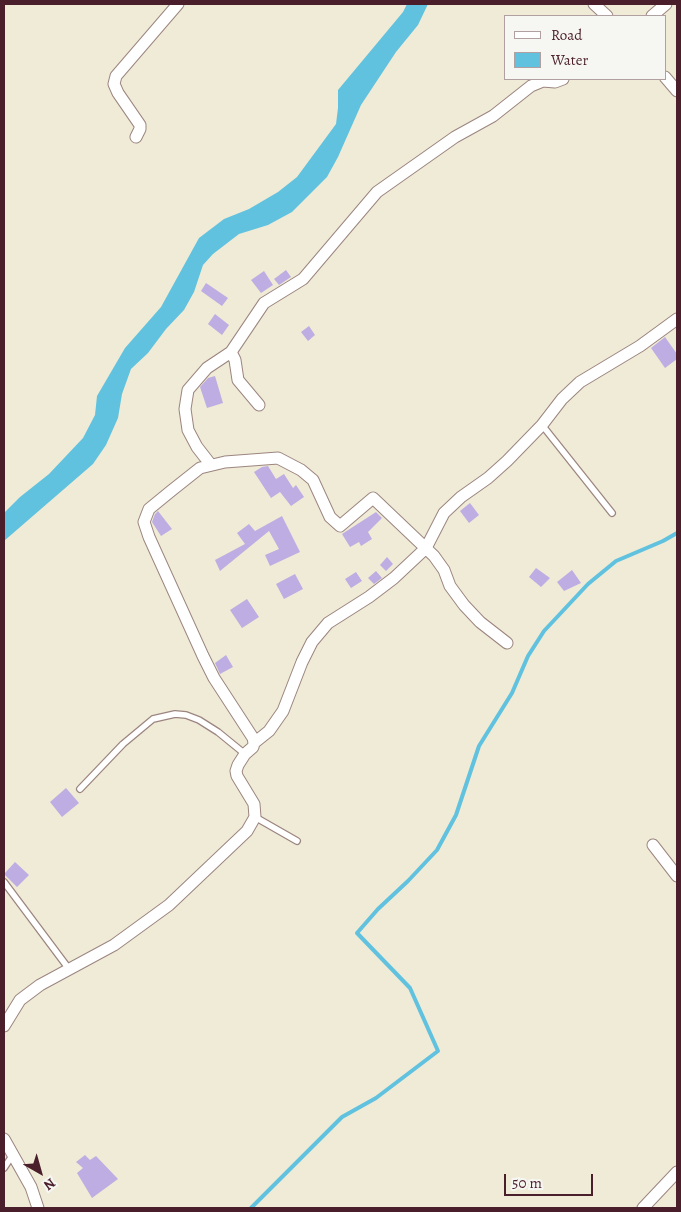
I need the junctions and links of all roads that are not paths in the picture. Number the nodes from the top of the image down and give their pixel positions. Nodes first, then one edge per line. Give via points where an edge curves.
1 (178, 4) edge
2 (594, 4) edge
3 (666, 4) edge
4 (606, 15) edge
5 (653, 15) edge
6 (666, 78) edge
7 (560, 80) edge
8 (677, 91) edge
9 (136, 137) dead end
10 (677, 319) edge
11 (231, 352) junction
12 (259, 405) dead end
13 (542, 425) junction
14 (211, 465) junction
15 (612, 513) dead end
16 (426, 548) junction
17 (507, 643) dead end
18 (254, 743) junction
19 (244, 754) junction
20 (80, 789) dead end
21 (255, 817) junction
22 (297, 841) dead end
23 (653, 846) dead end
24 (677, 876) edge
25 (4, 882) edge
26 (69, 969) junction
27 (4, 1026) edge
28 (4, 1139) edge
29 (12, 1156) junction
30 (4, 1168) edge
31 (677, 1172) edge
32 (38, 1208) edge
33 (643, 1208) edge

1 - 9 street via 116,76 114,84 118,93 140,124
2 - 4 street
3 - 5 street
6 - 8 street
7 - 11 street via 532,86 378,192 303,279 264,303
10 - 13 street via 580,382
11 - 12 street via 238,380
11 - 14 street via 207,368 188,390 184,409 188,430
13 - 15 lane
13 - 16 street via 507,462 444,513
14 - 16 street via 278,458 313,480 330,516 340,526 373,498
14 - 18 street via 200,468 149,509 144,522 203,656
16 - 17 street via 444,570 450,586 464,605
16 - 18 street via 394,578 328,623 312,642 283,711 269,731
18 - 19 street
19 - 20 lane via 199,720 175,714 160,717 153,719 124,744
19 - 21 street via 238,764 237,776 254,804
21 - 22 lane
21 - 26 street via 247,831 169,905 114,945
23 - 24 street
25 - 26 lane
26 - 27 street via 20,1000
28 - 29 street
29 - 30 lane
29 - 32 street via 31,1187
31 - 33 street

